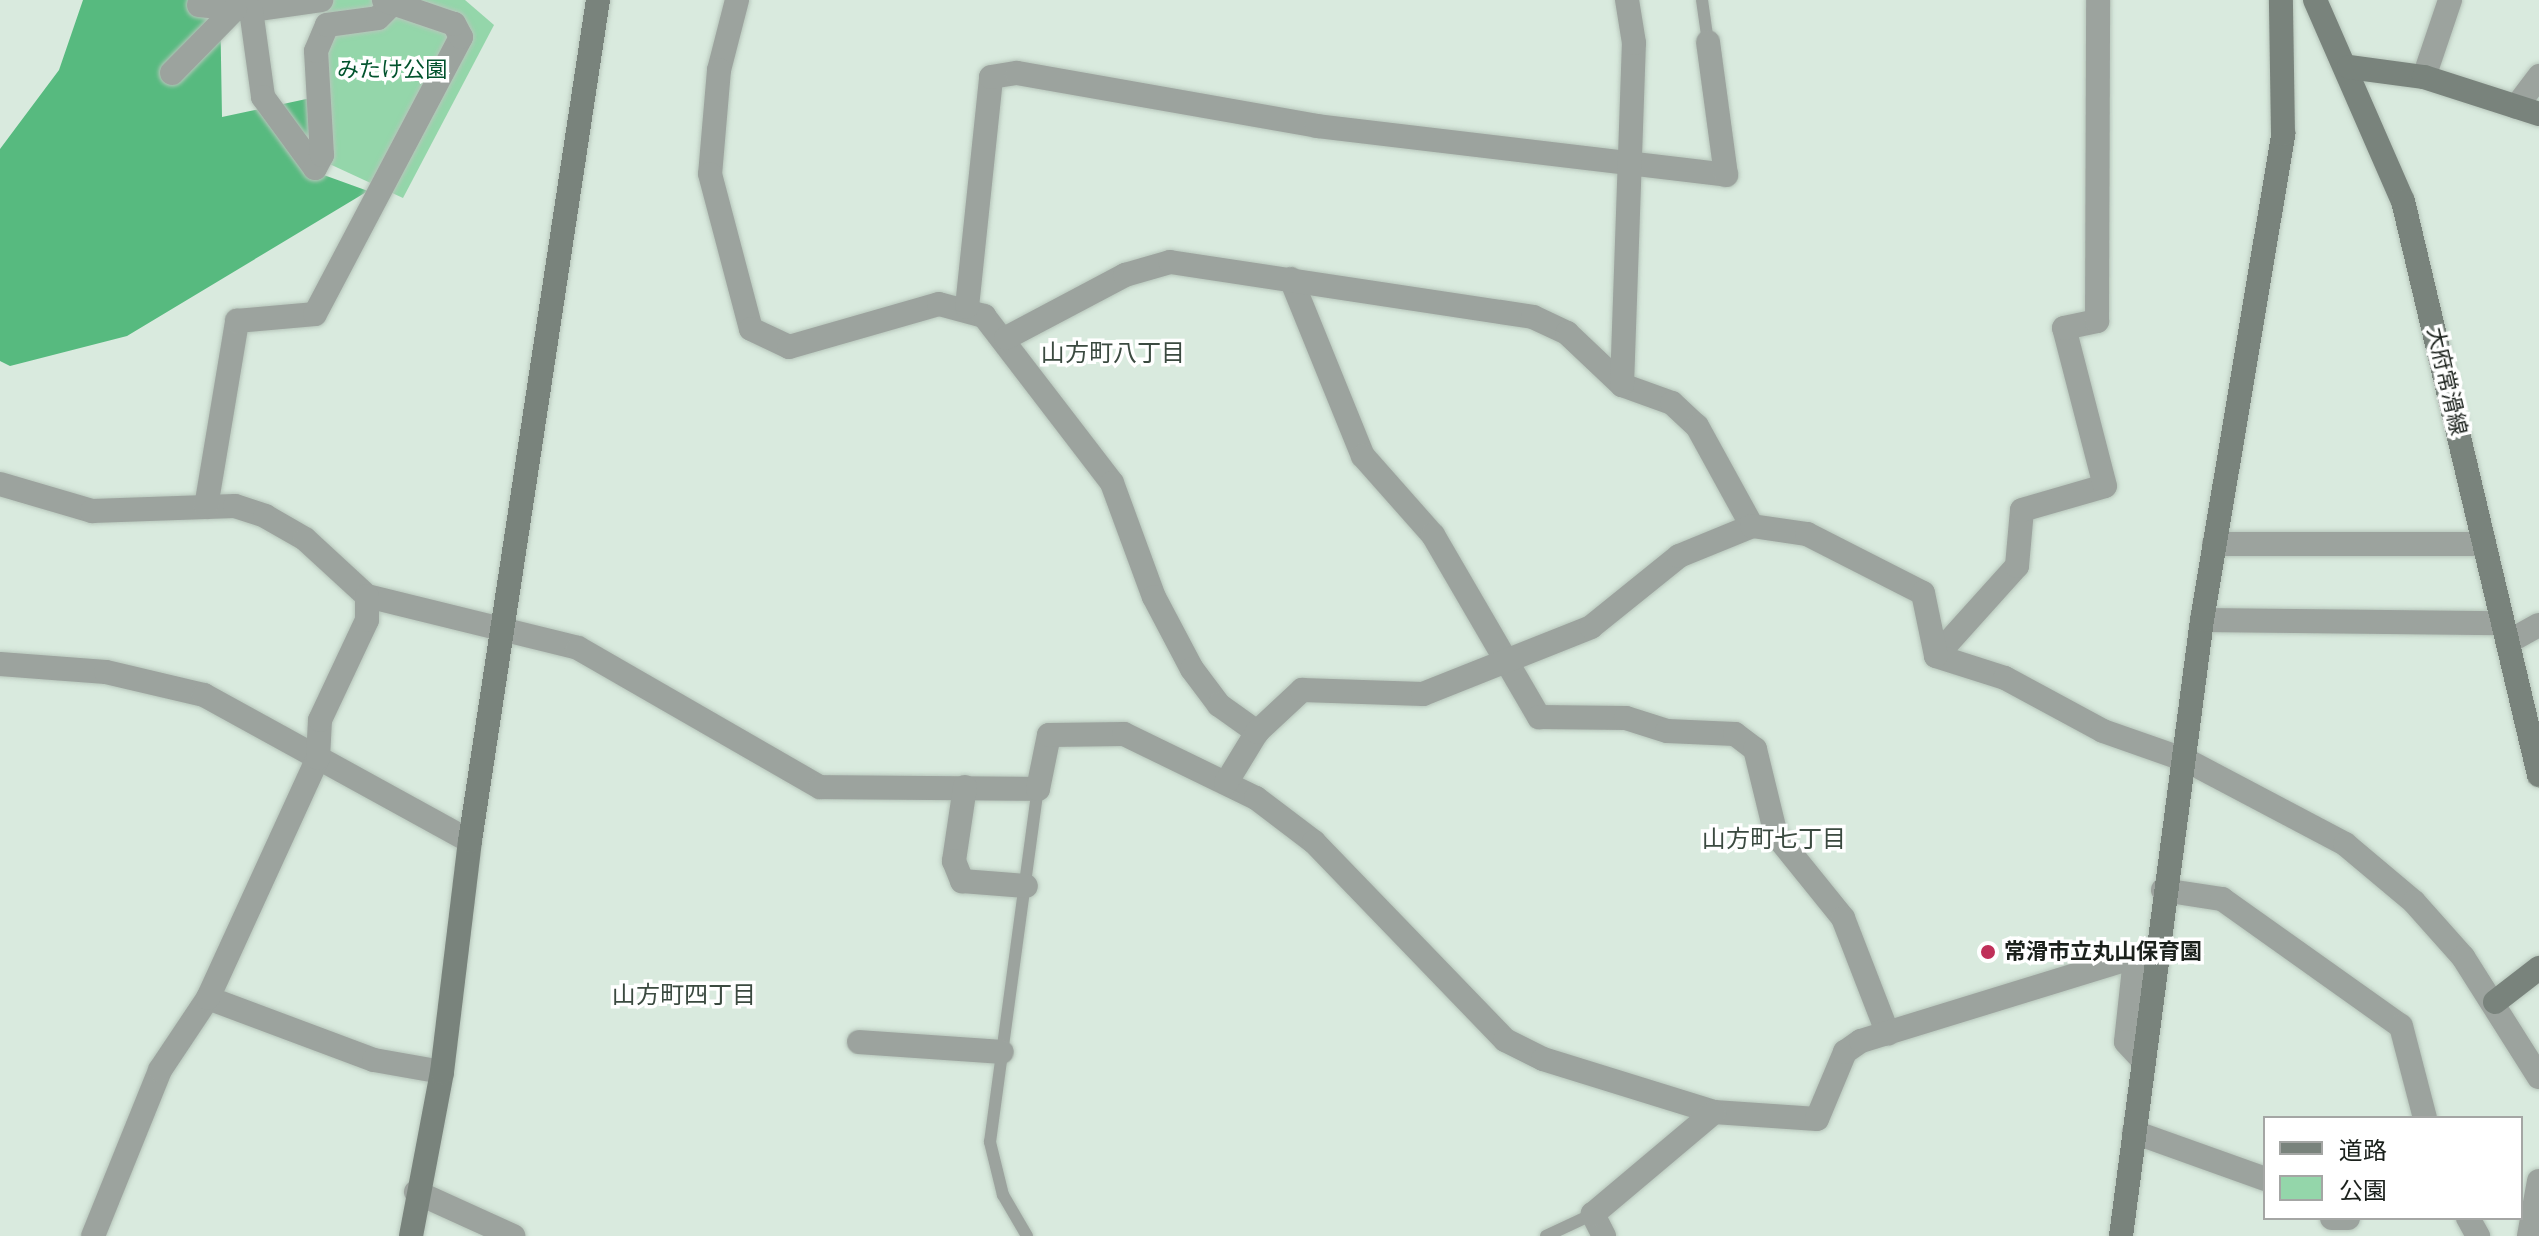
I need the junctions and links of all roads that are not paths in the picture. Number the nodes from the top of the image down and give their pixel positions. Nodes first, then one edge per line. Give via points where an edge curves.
1 (321, 0) edge
2 (598, 0) edge
3 (737, 0) edge
4 (1627, 0) edge
5 (1702, 0) edge
6 (2098, 0) edge
7 (2281, 0) edge
8 (2315, 0) edge
9 (2450, 0) edge
10 (382, 1) edge
11 (199, 5) dead end
12 (243, 9) junction
13 (1708, 42) joint
14 (2349, 67) junction
15 (172, 73) dead end
16 (2539, 76) edge
17 (2424, 77) junction
18 (2528, 110) edge
19 (1630, 168) junction
20 (1291, 279) junction
21 (967, 307) junction
22 (1006, 338) junction
23 (1622, 385) junction
24 (0, 484) edge
25 (206, 507) junction
26 (1752, 526) junction
27 (2214, 544) junction
28 (2484, 544) junction
29 (367, 596) junction
30 (2202, 620) junction
31 (505, 625) junction
32 (2539, 625) edge
33 (2505, 633) junction
34 (1936, 656) junction
35 (1504, 662) junction
36 (0, 664) edge
37 (1257, 732) junction
38 (318, 758) junction
39 (2186, 760) junction
40 (2539, 775) edge
41 (1226, 783) junction
42 (965, 787) junction
43 (1038, 789) junction
44 (470, 841) junction
45 (1026, 886) junction
46 (2163, 890) junction
47 (2539, 968) edge
48 (208, 998) junction
49 (2495, 1002) junction
50 (1888, 1034) junction
51 (859, 1042) dead end
52 (1002, 1052) junction
53 (2142, 1059) junction
54 (442, 1072) junction
55 (2539, 1077) edge
56 (1714, 1112) junction
57 (2424, 1116) edge
58 (2134, 1132) junction
59 (2263, 1178) edge
60 (2539, 1181) edge
61 (416, 1192) junction
62 (1593, 1214) junction
63 (93, 1236) edge
64 (411, 1236) edge
65 (513, 1236) edge
66 (1027, 1236) edge
67 (1546, 1236) edge
68 (1604, 1236) edge
69 (2121, 1236) edge
70 (2529, 1236) edge

1 - 12 street
2 - 31 street
3 - 21 street via 719,70 710,174 751,329 789,347 913,309
4 - 19 street via 1634,43
5 - 13 lane
6 - 34 street via 2097,321 2064,328 2105,486 2022,510 2017,566
7 - 27 street via 2283,134
8 - 14 street, 大府常滑線
9 - 17 street
10 - 12 street via 378,18 327,25 316,51 322,155 315,168 263,97
10 - 25 street via 454,24 461,37 315,314 237,321
11 - 12 street
12 - 15 street
13 - 19 street via 1726,175
14 - 17 street
14 - 28 street, 大府常滑線 via 2403,201
16 - 18 street
17 - 18 street
19 - 21 street via 1317,126 1017,73 991,77
19 - 23 street
20 - 22 street via 1170,262 1125,275
20 - 23 street via 1440,298 1545,321
20 - 35 street via 1363,456 1433,535
21 - 22 street
22 - 37 street via 1112,483 1154,597 1192,669 1219,705
23 - 26 street via 1672,403 1697,426
24 - 25 street via 92,511
25 - 29 street via 265,516 305,539
26 - 34 street via 1807,534 1923,593
26 - 35 street via 1679,556 1591,627
27 - 28 street
27 - 30 street
28 - 33 street, 大府常滑線
29 - 31 street
29 - 38 street via 367,620 320,720
30 - 33 street
30 - 39 street
31 - 42 street via 649,683 820,787
31 - 44 street
32 - 33 street
33 - 40 street, 大府常滑線
34 - 39 street via 2005,678 2103,731
35 - 37 street via 1423,694 1302,690
35 - 50 street via 1539,717 1551,723 1626,718 1667,731 1735,734 1755,749 1776,835 1843,918
36 - 38 street via 106,672 189,691
37 - 41 street
38 - 44 street
38 - 48 street
39 - 46 street
39 - 49 street via 2345,844 2428,916
41 - 43 street via 1124,734 1057,730 1049,735
41 - 56 street via 1280,816 1359,881 1497,1035 1543,1059
42 - 43 street
42 - 45 street via 954,861 962,881
43 - 45 lane
44 - 54 street
45 - 52 lane
46 - 53 street
46 - 57 street via 2222,899 2401,1026
47 - 49 street
48 - 54 street via 374,1060
48 - 63 street via 160,1070
49 - 55 street
50 - 53 street via 2127,959 2134,968 2126,1042
50 - 56 street via 1845,1052 1817,1119
51 - 52 street
52 - 66 lane via 990,1142 1003,1195
53 - 58 street
54 - 61 street
56 - 62 street
58 - 59 street
58 - 69 street
60 - 70 street
61 - 64 street
61 - 65 street
62 - 67 lane
62 - 68 street

